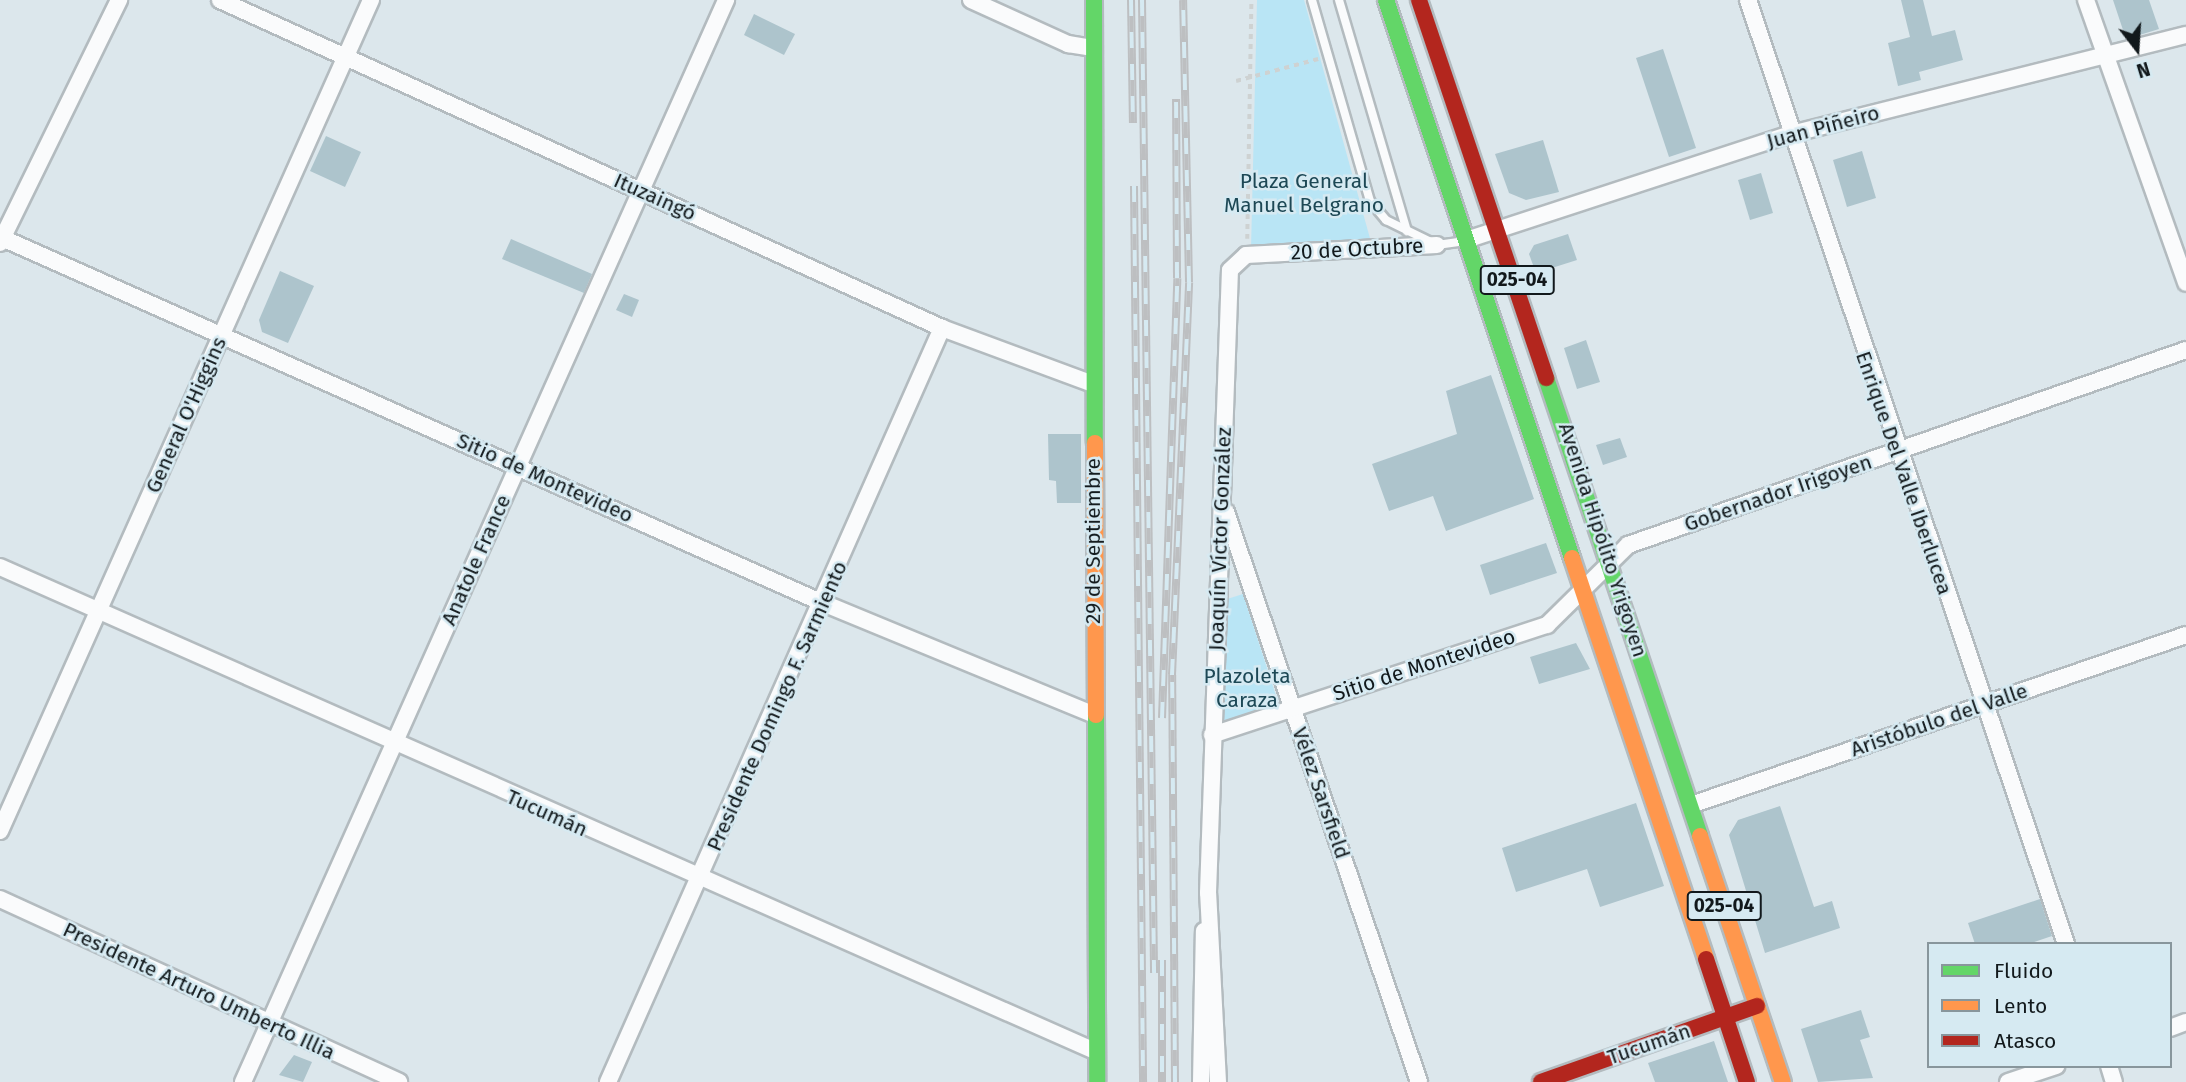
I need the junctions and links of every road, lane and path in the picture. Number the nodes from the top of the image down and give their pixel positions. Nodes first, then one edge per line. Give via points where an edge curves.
1 (119, 0) edge
2 (220, 0) edge
3 (371, 0) edge
4 (726, 0) edge
5 (971, 0) edge
6 (1094, 0) edge
7 (1251, 0) edge
8 (1312, 0) edge
9 (1339, 0) edge
10 (1386, 0) edge
11 (1419, 0) edge
12 (1748, 0) edge
13 (2086, 0) edge
14 (2186, 35) edge
15 (1094, 48) junction
16 (2105, 57) junction
17 (345, 59) junction
18 (1236, 80) dead end
19 (1251, 80) junction
20 (1791, 134) junction
21 (641, 190) junction
22 (1499, 230) junction
23 (1406, 231) junction
24 (1, 239) edge
25 (1466, 240) junction
26 (1437, 245) junction
27 (1246, 255) junction
28 (2186, 283) edge
29 (942, 328) junction
30 (222, 335) junction
31 (2186, 350) edge
32 (1093, 384) junction
33 (1896, 451) junction
34 (518, 466) junction
35 (1223, 503) junction
36 (1610, 562) junction
37 (0, 566) edge
38 (1585, 590) junction
39 (823, 603) junction
40 (98, 611) junction
41 (2186, 635) edge
42 (1982, 705) junction
43 (1292, 707) junction
44 (1092, 714) junction
45 (1212, 735) junction
46 (394, 746) junction
47 (1691, 805) junction
48 (0, 831) edge
49 (700, 880) junction
50 (1208, 893) junction
51 (0, 899) edge
52 (2065, 942) edge
53 (1758, 1006) junction
54 (1725, 1017) junction
55 (269, 1023) junction
56 (1097, 1052) junction
57 (2050, 1068) edge
58 (243, 1082) edge
59 (399, 1082) edge
60 (608, 1082) edge
61 (1097, 1082) edge
62 (1201, 1082) edge
63 (1218, 1082) edge
64 (1419, 1082) edge
65 (1541, 1082) edge
66 (1747, 1082) edge
67 (1783, 1082) edge
68 (2008, 1082) edge

1 - 24 street
2 - 17 street, Ituzaingó
3 - 17 street, General O'Higgins
4 - 21 street, Anatole France
5 - 15 street via 1068,44
6 - 15 main road, 29 de Septiembre
7 - 19 path
8 - 23 lane via 1370,201 1378,215
9 - 23 lane
10 - 25 main road, Avenida Hipólito Yrigoyen / 025-04
11 - 22 main road, Avenida Hipólito Yrigoyen / 025-04
12 - 20 street, Enrique Del Valle Iberlucea
13 - 16 street
14 - 16 street, Juan Piñeiro
15 - 32 main road, 29 de Septiembre
16 - 20 street, Juan Piñeiro
16 - 28 street
17 - 21 street, Ituzaingó
17 - 30 street, General O'Higgins
18 - 19 path
19 - 27 path
20 - 22 street, Juan Piñeiro
20 - 33 street, Enrique Del Valle Iberlucea
21 - 29 street, Ituzaingó
21 - 34 street, Anatole France
22 - 25 street, Juan Piñeiro
22 - 36 main road, Avenida Hipólito Yrigoyen / 025-04
23 - 26 lane
24 - 30 street, Sitio de Montevideo
25 - 26 lane, 20 de Octubre
25 - 38 main road, Avenida Hipólito Yrigoyen / 025-04
26 - 27 street, 20 de Octubre
27 - 35 street, Joaquín Víctor González via 1230,270
29 - 32 street, Ituzaingó
29 - 39 street, Presidente Domingo F. Sarmiento
30 - 34 street, Sitio de Montevideo
30 - 40 street, General O'Higgins
31 - 33 street, Gobernador Irigoyen
32 - 44 main road, 29 de Septiembre
33 - 36 street, Gobernador Irigoyen via 1628,545
33 - 42 street, Enrique Del Valle Iberlucea
34 - 39 street, Sitio de Montevideo
34 - 46 street, Anatole France
35 - 43 street, Vélez Sarsfield
35 - 45 street, Joaquín Víctor González
36 - 38 street, Gobernador Irigoyen
36 - 47 main road, Avenida Hipólito Yrigoyen / 025-04
37 - 40 street, Tucumán
38 - 43 street, Sitio de Montevideo via 1547,625
38 - 54 main road, Avenida Hipólito Yrigoyen / 025-04
39 - 44 street, Sitio de Montevideo
39 - 49 street, Presidente Domingo F. Sarmiento
40 - 46 street, Tucumán
40 - 48 street, General O'Higgins
41 - 42 street, Aristóbulo del Valle
42 - 47 street, Aristóbulo del Valle
42 - 52 street, Enrique Del Valle Iberlucea
43 - 45 street, Sitio de Montevideo
43 - 64 street, Vélez Sarsfield
44 - 56 main road, 29 de Septiembre
45 - 50 street, Joaquín Víctor González
46 - 49 street, Tucumán
46 - 55 street, Anatole France
47 - 53 main road, Avenida Hipólito Yrigoyen / 025-04
49 - 56 street, Tucumán
49 - 60 street, Presidente Domingo F. Sarmiento
50 - 62 street
50 - 63 street, Joaquín Víctor González
51 - 55 street, Presidente Arturo Umberto Illia
53 - 54 main road, Tucumán
53 - 67 main road, Avenida Hipólito Yrigoyen / 025-04
54 - 65 main road, Tucumán
54 - 66 main road, Avenida Hipólito Yrigoyen / 025-04
55 - 58 street, Anatole France
55 - 59 street, Presidente Arturo Umberto Illia
56 - 61 main road, 29 de Septiembre
57 - 68 street

